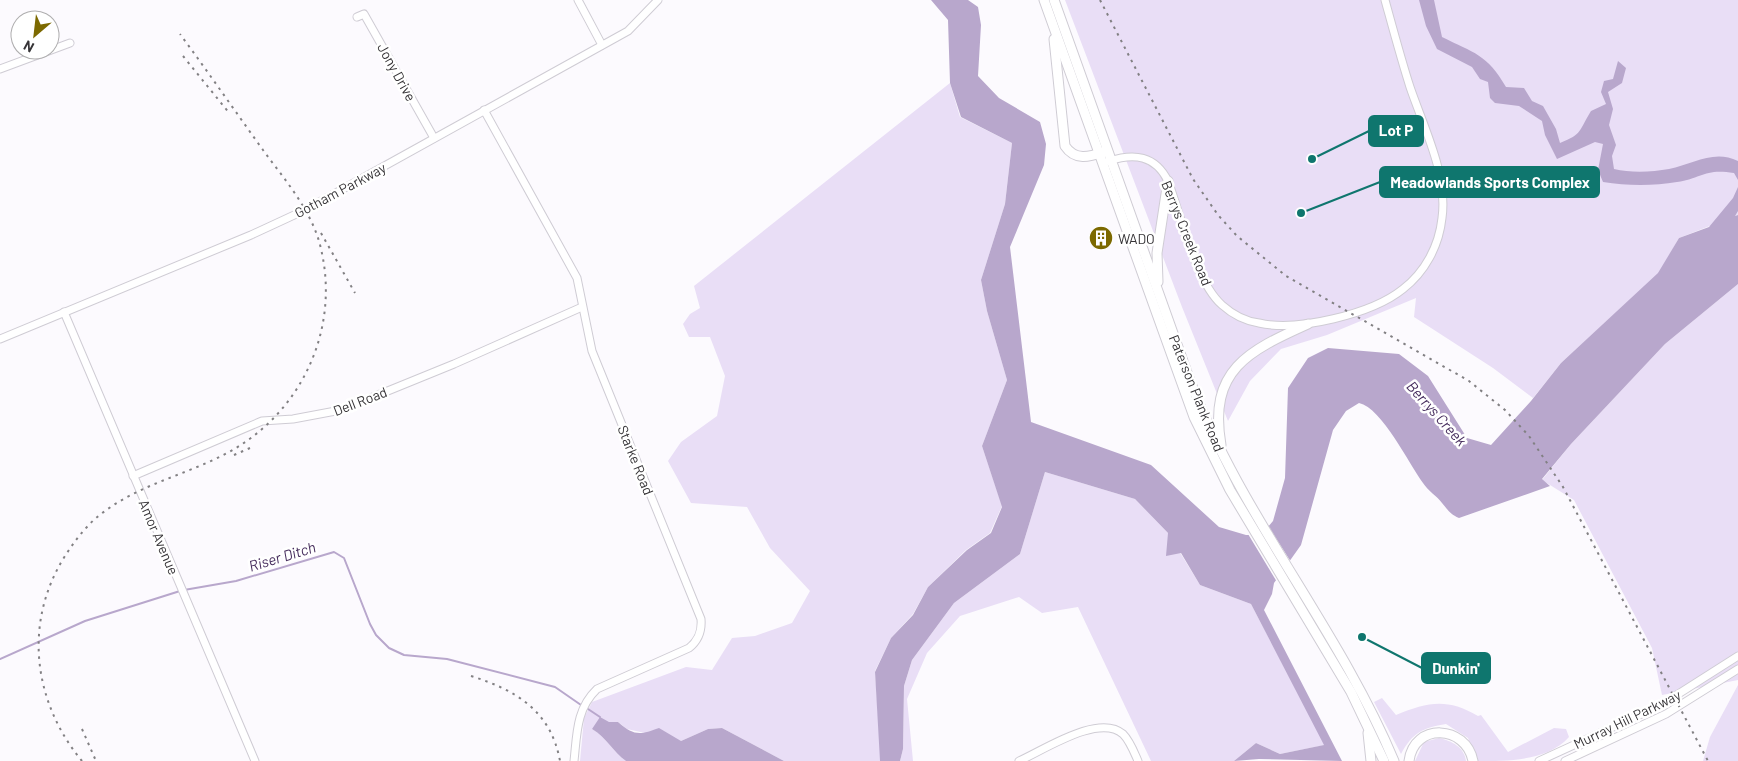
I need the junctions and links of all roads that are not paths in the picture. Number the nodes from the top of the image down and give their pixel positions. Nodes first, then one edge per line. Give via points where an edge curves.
1 (578, 0) edge
2 (658, 0) edge
3 (1044, 0) edge
4 (1054, 0) edge
5 (1385, 0) edge
6 (358, 18) dead end
7 (1052, 24) junction
8 (70, 43) dead end
9 (602, 46) junction
10 (0, 69) edge
11 (484, 110) junction
12 (434, 138) junction
13 (1103, 152) junction
14 (1106, 162) junction
15 (1168, 181) junction
16 (1160, 296) junction
17 (582, 307) junction
18 (64, 312) junction
19 (1308, 324) junction
20 (0, 339) edge
21 (1223, 458) junction
22 (133, 476) junction
23 (1256, 527) junction
24 (1287, 577) junction
25 (1738, 656) edge
26 (1738, 669) edge
27 (1368, 725) junction
28 (256, 761) edge
29 (574, 761) edge
30 (1019, 761) edge
31 (1138, 761) edge
32 (1371, 761) edge
33 (1384, 761) edge
34 (1394, 761) edge
35 (1409, 761) edge
36 (1473, 761) edge
37 (1539, 761) edge
38 (1565, 761) edge

1 - 9 street
2 - 9 street, Gotham Parkway via 636,25
3 - 7 main road, Paterson Plank Road
4 - 13 main road, Paterson Plank Road
5 - 19 street, Berrys Creek Road via 1440,183 1443,209 1440,232 1426,263 1416,277 1396,294 1372,306
6 - 12 street, Jony Drive via 364,14
7 - 13 main road, Paterson Plank Road
7 - 13 main road via 1063,143 1075,156
8 - 10 street
9 - 11 street, Gotham Parkway
11 - 12 street, Gotham Parkway
11 - 17 street, Starke Road via 577,278
12 - 18 street, Gotham Parkway via 284,220
13 - 14 main road, Paterson Plank Road
14 - 15 street, Berrys Creek Road via 1132,156 1146,158
14 - 16 main road, Paterson Plank Road
14 - 23 main road, Paterson Plank Road via 1194,417 1224,480
15 - 16 main road via 1157,253
15 - 19 street, Berrys Creek Road via 1203,278 1217,299 1235,314 1257,323
16 - 21 main road, Paterson Plank Road via 1195,395
17 - 22 street, Dell Road via 341,410 262,421
17 - 29 street, Starke Road via 592,352 702,626 698,638 689,648 597,688 590,695 578,721
18 - 20 street, Gotham Parkway
18 - 22 street, Amor Avenue
19 - 21 main road via 1257,349 1228,379 1217,412
21 - 23 main road, Paterson Plank Road
22 - 28 street, Amor Avenue
23 - 24 main road, Paterson Plank Road
24 - 27 main road, Paterson Plank Road
24 - 34 main road, Paterson Plank Road via 1364,696
25 - 37 street, Murray Hill Parkway via 1661,705
26 - 38 street, Murray Hill Parkway via 1666,714
27 - 32 main road
27 - 33 main road, Paterson Plank Road
30 - 31 street via 1090,728 1104,726 1128,739
35 - 36 main road via 1411,750 1418,741 1438,732 1459,738 1467,745

